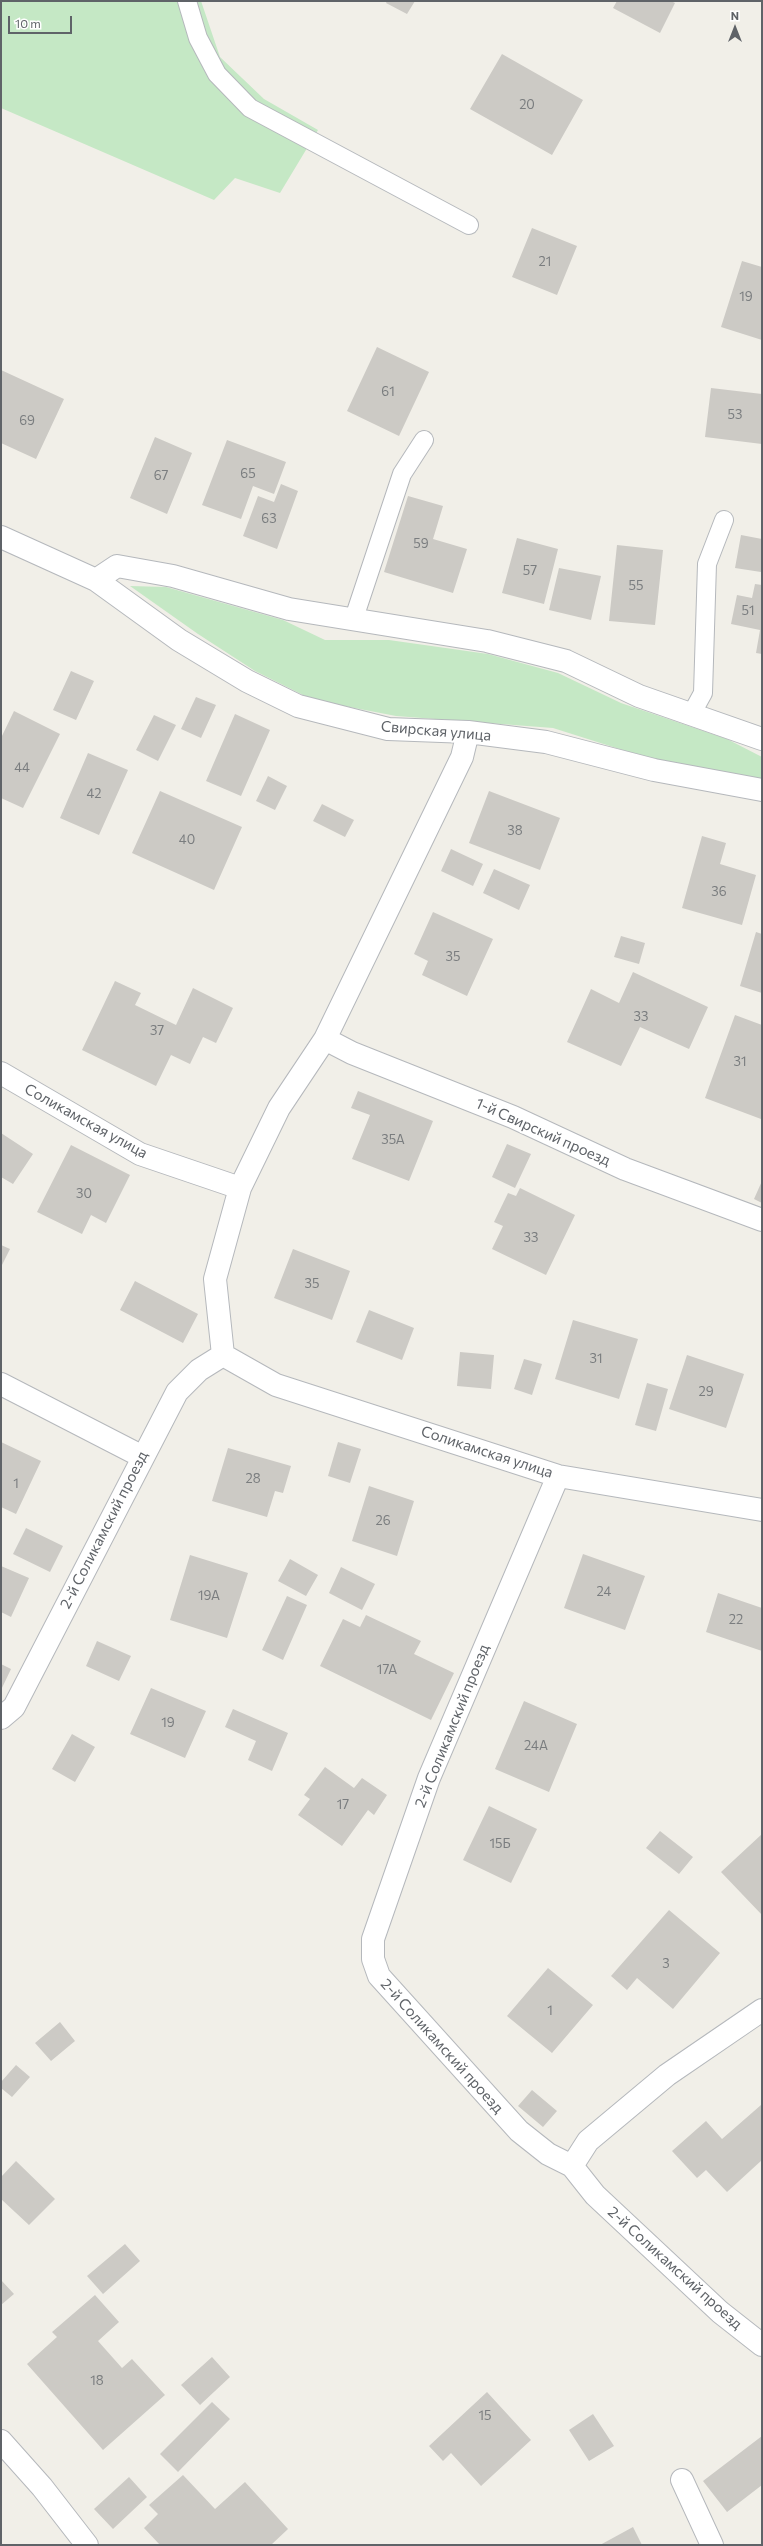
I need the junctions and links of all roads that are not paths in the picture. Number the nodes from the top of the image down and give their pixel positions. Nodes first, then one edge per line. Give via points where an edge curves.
1 (187, 1) edge
2 (469, 225) dead end
3 (424, 440) dead end
4 (724, 520) dead end
5 (1, 537) edge
6 (96, 580) junction
7 (354, 618) junction
8 (692, 713) junction
9 (468, 732) junction
10 (762, 739) edge
11 (762, 790) edge
12 (326, 1040) junction
13 (1, 1073) edge
14 (240, 1188) junction
15 (762, 1220) edge
16 (223, 1355) junction
17 (1, 1384) edge
18 (141, 1456) junction
19 (558, 1476) junction
20 (762, 1510) edge
21 (1, 1718) edge
22 (762, 2010) edge
23 (572, 2166) junction
24 (762, 2345) edge
25 (1, 2441) edge
26 (682, 2480) dead end
27 (87, 2545) edge
28 (712, 2545) edge

1 - 2 lane via 198,38 217,74 250,108
3 - 7 lane via 402,474
4 - 8 lane via 707,564 703,693
5 - 6 street, Свирская улица
6 - 7 street via 117,566 173,576 289,609
6 - 9 street, Свирская улица via 179,640 247,681 298,706 388,729
7 - 8 street via 487,641 566,661 639,696
8 - 10 street
9 - 11 street, Свирская улица via 546,742 654,770
9 - 12 street via 462,757
12 - 14 street via 279,1108
12 - 15 street, 1-й Свирский проезд via 352,1053 513,1117 632,1171
13 - 14 street, Соликамская улица via 140,1154
14 - 16 street via 215,1279
16 - 18 street, 2-й Соликамский проезд via 199,1370 177,1392
16 - 19 street, Соликамская улица via 276,1385
17 - 18 street
18 - 21 street, 2-й Соликамский проезд via 14,1707
19 - 20 street, Соликамская улица
19 - 23 street, 2-й Соликамский проезд via 429,1778 373,1939 373,1959 379,1976 519,2131 548,2154
22 - 23 street via 667,2075 588,2141
23 - 24 street, 2-й Соликамский проезд via 595,2195 720,2312
25 - 27 street via 42,2487
26 - 28 street

